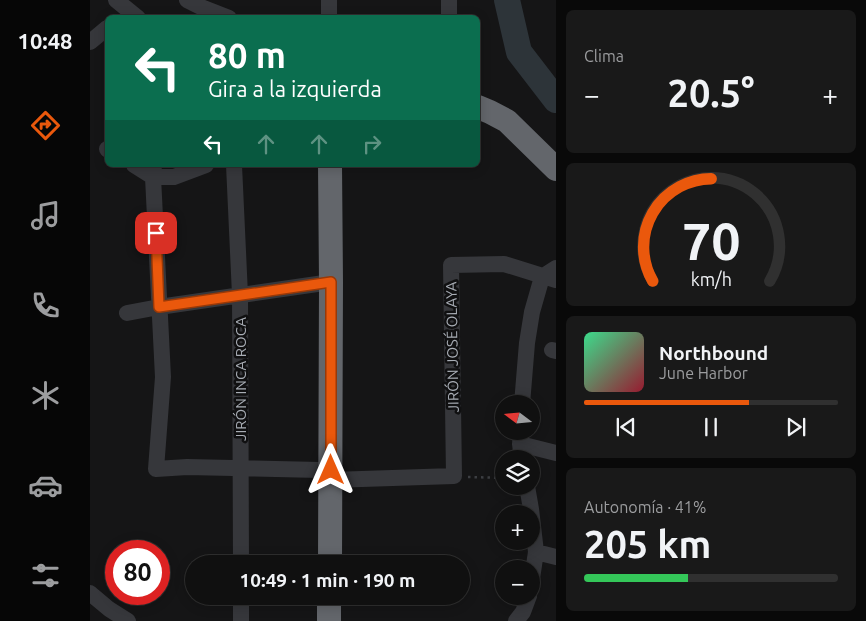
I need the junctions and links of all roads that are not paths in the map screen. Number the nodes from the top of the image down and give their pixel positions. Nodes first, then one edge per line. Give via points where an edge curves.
1 (116, 0) edge
2 (187, 0) edge
3 (329, 0) edge
4 (449, 0) edge
5 (134, 15) edge
6 (221, 15) edge
7 (329, 15) edge
8 (449, 15) edge
9 (90, 24) edge
10 (105, 28) edge
11 (105, 30) edge
12 (90, 42) edge
13 (480, 108) edge
14 (141, 167) edge
15 (201, 167) edge
16 (234, 167) edge
17 (330, 167) edge
18 (556, 169) edge
19 (154, 171) edge
20 (556, 268) edge
21 (549, 278) edge
22 (331, 282) junction
23 (240, 295) junction
24 (159, 307) junction
25 (127, 313) dead end
26 (523, 395) edge
27 (521, 445) edge
28 (556, 453) edge
29 (241, 469) junction
30 (329, 472) junction
31 (529, 495) edge
32 (536, 552) junction
33 (241, 555) edge
34 (330, 555) edge
35 (556, 557) edge
36 (535, 560) edge
37 (90, 593) edge
38 (241, 605) edge
39 (329, 605) edge
40 (526, 605) edge
41 (90, 607) edge
42 (109, 615) edge
43 (128, 621) edge
44 (241, 621) edge
45 (329, 621) edge
46 (516, 621) edge

1 - 5 street
2 - 6 street
3 - 7 street
4 - 8 street
9 - 10 street
11 - 12 street
13 - 18 highway via 507,121
14 - 19 street
15 - 19 street via 174,177
16 - 23 street, JIRÓN INCA ROCA
17 - 22 highway
19 - 24 street
20 - 21 street
21 - 26 street via 532,312
21 - 30 street, JIRÓN JOSÉ OLAYA via 504,264 451,265 454,476
22 - 23 street
22 - 30 highway
23 - 24 street
23 - 29 street, JIRÓN INCA ROCA
24 - 25 street
24 - 29 street via 163,377 156,469
27 - 28 street
29 - 30 street
29 - 33 street, JIRÓN INCA ROCA
30 - 34 highway
31 - 32 street
32 - 35 street
32 - 36 street
37 - 42 street
38 - 44 street
39 - 45 highway
40 - 46 street
41 - 42 street
42 - 43 street

